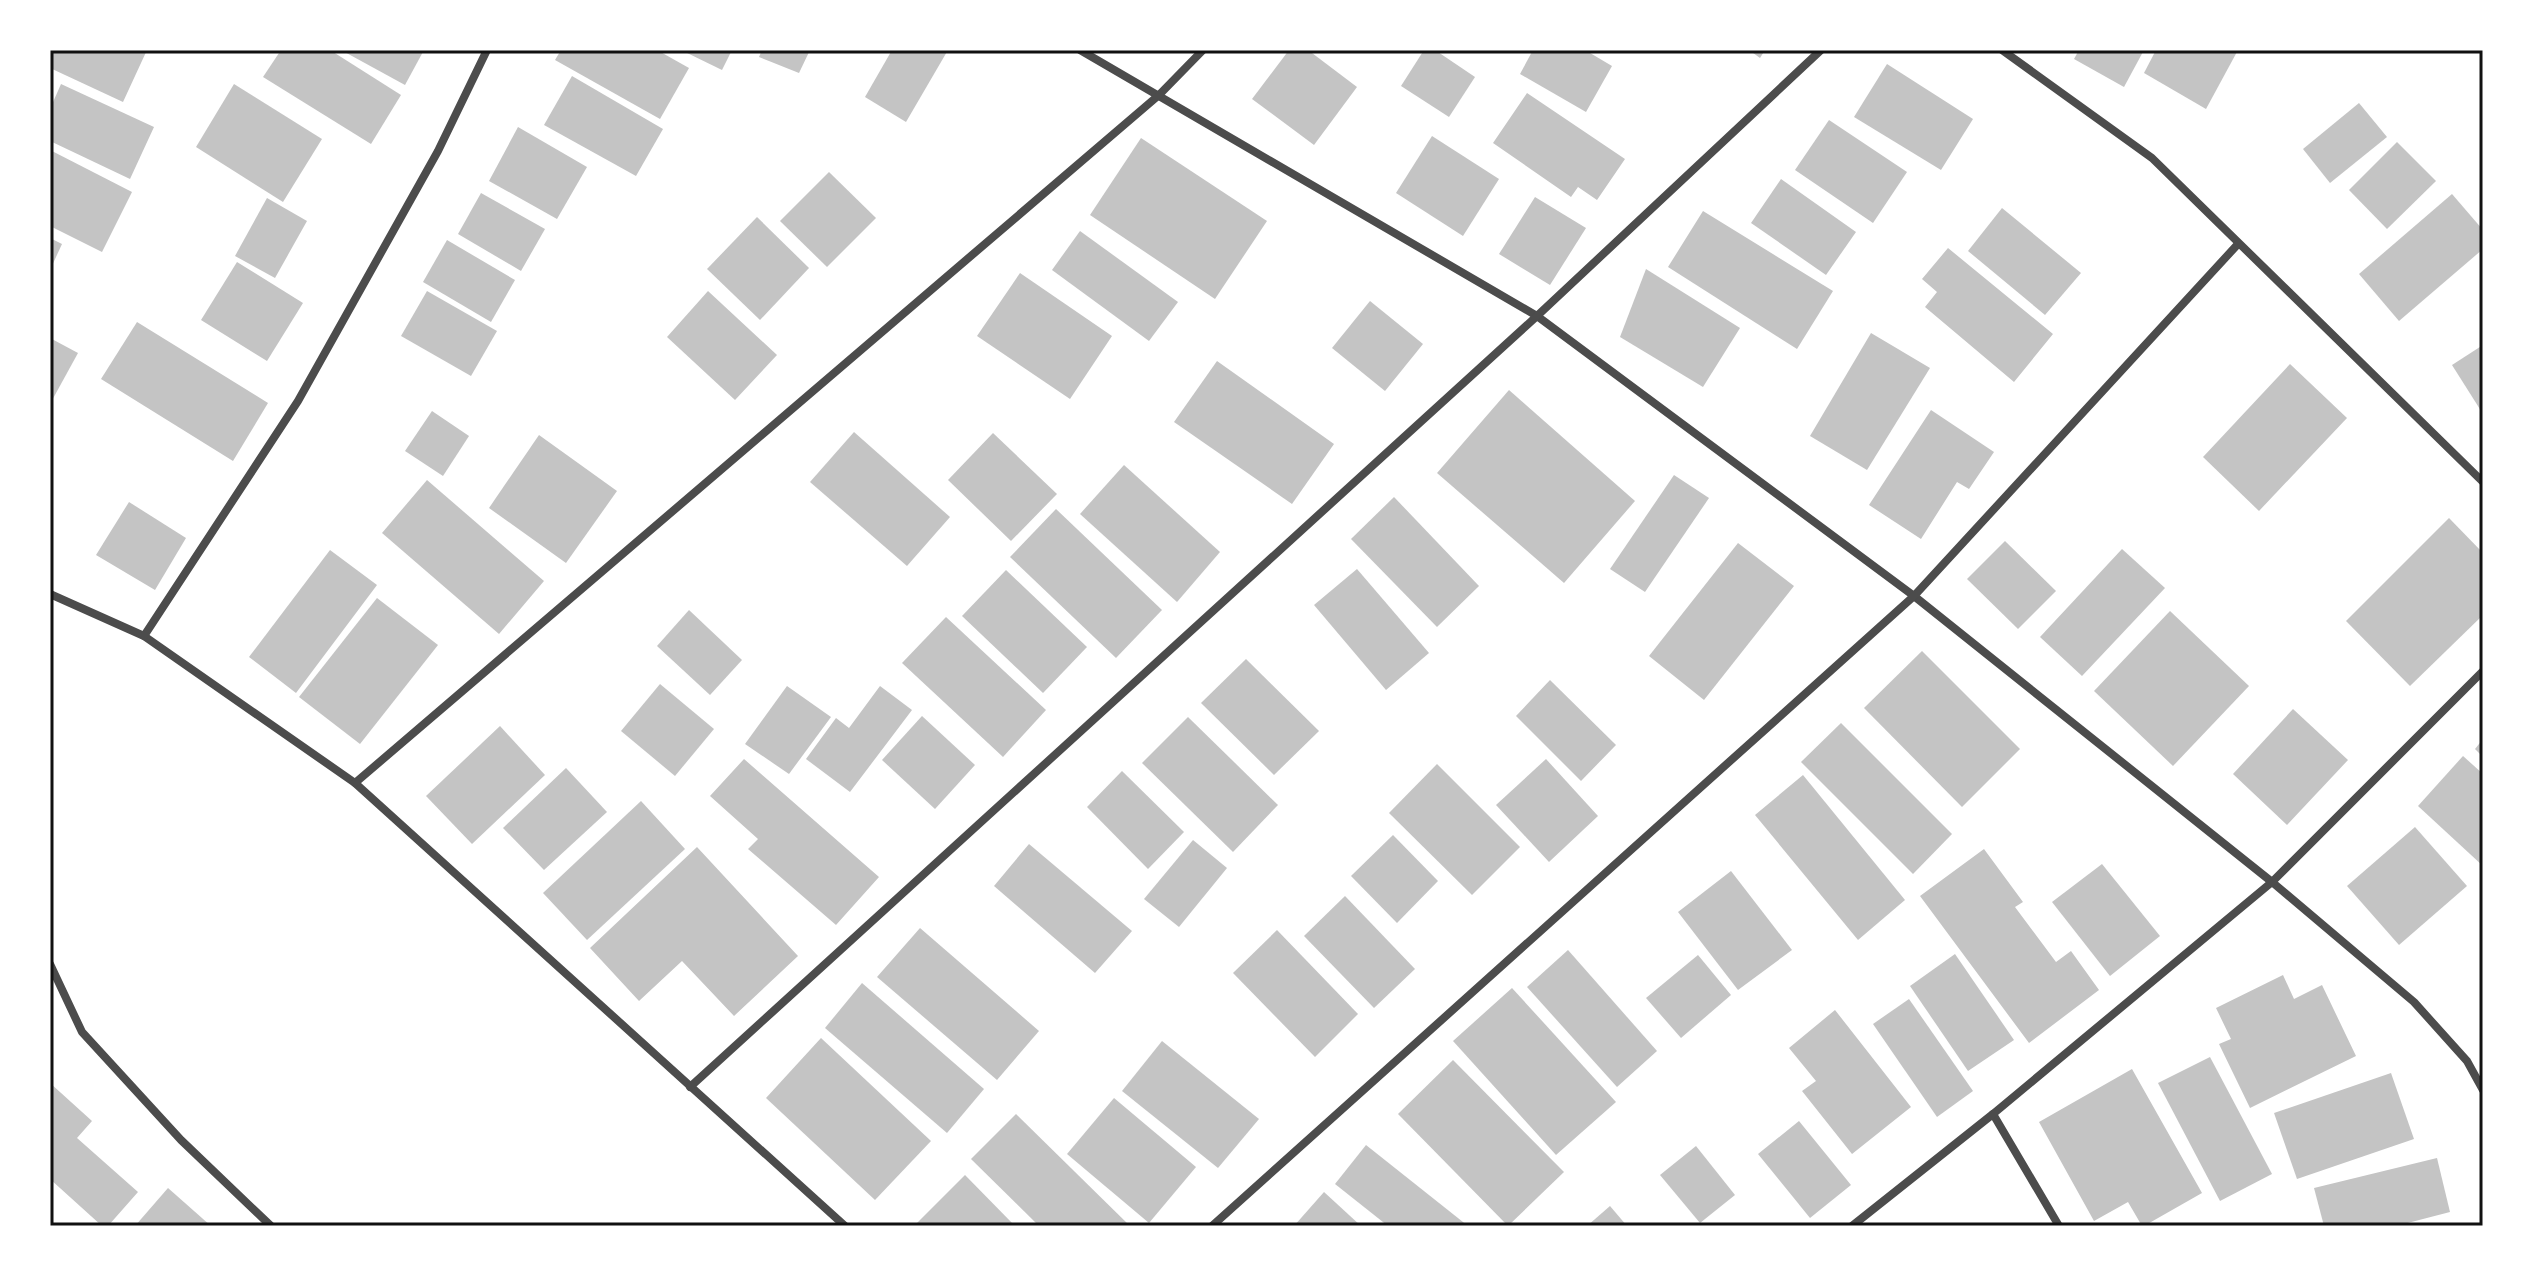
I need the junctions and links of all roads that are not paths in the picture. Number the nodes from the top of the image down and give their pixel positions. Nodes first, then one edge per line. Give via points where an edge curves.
1 (487, 50) edge
2 (1080, 50) edge
3 (1203, 50) edge
4 (1821, 50) edge
5 (2002, 50) edge
6 (1159, 95) junction
7 (2238, 244) junction
8 (1537, 316) junction
9 (2483, 482) edge
10 (50, 594) edge
11 (1914, 596) junction
12 (144, 636) junction
13 (2483, 671) edge
14 (355, 783) junction
15 (2272, 882) junction
16 (50, 964) edge
17 (690, 1087) junction
18 (2483, 1090) edge
19 (1993, 1114) junction
20 (271, 1226) edge
21 (845, 1226) edge
22 (1212, 1226) edge
23 (1852, 1226) edge
24 (2059, 1226) edge

1 - 12 street via 438,151 298,401
2 - 6 street
3 - 6 street
4 - 8 street
5 - 7 street via 2152,158
6 - 8 street
6 - 14 street
7 - 9 street
7 - 11 street
8 - 11 street
8 - 17 street
10 - 12 street
11 - 15 street
11 - 22 street
12 - 14 street
13 - 15 street
14 - 17 street
15 - 18 street via 2414,1002 2467,1061
15 - 19 street
16 - 20 street via 82,1032 181,1140
17 - 21 street
19 - 23 street
19 - 24 street

